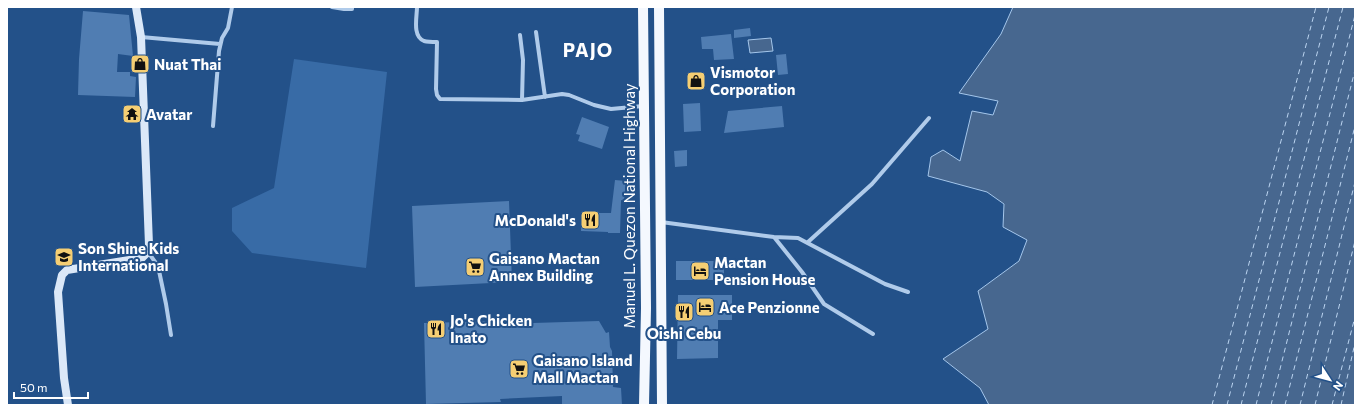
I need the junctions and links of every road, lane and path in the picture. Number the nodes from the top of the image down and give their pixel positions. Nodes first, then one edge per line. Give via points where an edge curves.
1 (136, 7) edge
2 (232, 7) edge
3 (332, 7) edge
4 (352, 7) edge
5 (417, 7) edge
6 (643, 7) edge
7 (659, 7) edge
8 (536, 32) dead end
9 (520, 35) dead end
10 (140, 37) junction
11 (220, 44) junction
12 (545, 97) junction
13 (522, 100) junction
14 (643, 106) junction
15 (929, 118) dead end
16 (660, 125) junction
17 (213, 126) dead end
18 (644, 128) junction
19 (661, 222) junction
20 (774, 237) junction
21 (808, 242) junction
22 (148, 252) junction
23 (908, 292) dead end
24 (873, 334) dead end
25 (171, 335) dead end
26 (68, 405) edge
27 (644, 405) edge
28 (662, 405) edge

1 - 10 street
2 - 11 street via 228,28
3 - 4 street
5 - 13 street via 416,32 424,41 437,42 436,89 440,99
6 - 14 main road, Manuel L. Quezon National Highway
7 - 16 main road, Manuel L. Quezon National Highway
8 - 12 street
9 - 13 street via 523,60
10 - 11 street
10 - 22 street via 150,245
11 - 17 street
12 - 13 street
12 - 14 street via 569,95 611,109
14 - 18 main road, Manuel L. Quezon National Highway
15 - 21 street via 872,184
16 - 18 main road
16 - 19 main road, Manuel L. Quezon National Highway
18 - 27 main road, Manuel L. Quezon National Highway
19 - 20 street
19 - 28 main road, Manuel L. Quezon National Highway
20 - 21 street via 798,238
20 - 24 street via 824,304
21 - 23 street via 879,281
22 - 25 street via 158,266
22 - 26 street via 142,258 67,270 62,276 58,292

